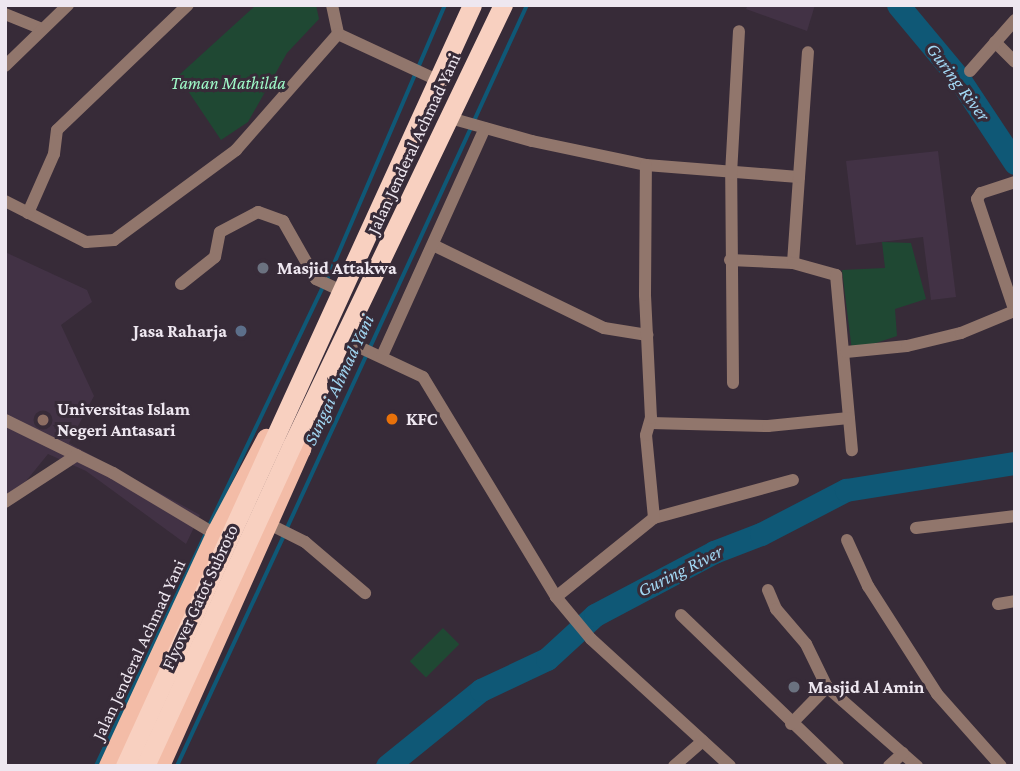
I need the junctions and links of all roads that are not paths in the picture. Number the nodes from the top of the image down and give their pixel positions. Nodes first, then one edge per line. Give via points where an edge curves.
1 (68, 5) edge
2 (188, 5) edge
3 (332, 5) edge
4 (472, 5) edge
5 (503, 5) edge
6 (5, 14) edge
7 (1015, 20) edge
8 (42, 29) junction
9 (738, 31) dead end
10 (338, 34) junction
11 (995, 42) junction
12 (808, 52) dead end
13 (1015, 62) edge
14 (5, 66) edge
15 (970, 71) dead end
16 (433, 78) junction
17 (450, 118) junction
18 (485, 128) junction
19 (646, 164) junction
20 (731, 174) junction
21 (799, 177) junction
22 (1015, 182) edge
23 (5, 201) edge
24 (28, 213) junction
25 (433, 245) junction
26 (730, 260) junction
27 (793, 263) junction
28 (181, 284) dead end
29 (330, 286) junction
30 (1015, 312) edge
31 (647, 335) junction
32 (351, 342) junction
33 (846, 352) junction
34 (380, 354) junction
35 (733, 383) dead end
36 (288, 404) junction
37 (309, 416) junction
38 (849, 418) junction
39 (5, 420) edge
40 (651, 423) junction
41 (284, 441) junction
42 (852, 450) dead end
43 (77, 454) junction
44 (793, 480) dead end
45 (5, 502) edge
46 (1015, 516) edge
47 (654, 518) junction
48 (269, 524) junction
49 (916, 528) dead end
50 (213, 532) junction
51 (847, 540) dead end
52 (768, 590) dead end
53 (365, 593) dead end
54 (556, 597) junction
55 (1015, 601) edge
56 (998, 604) dead end
57 (681, 615) dead end
58 (827, 687) junction
59 (791, 724) junction
60 (703, 741) junction
61 (903, 753) junction
62 (108, 766) edge
63 (125, 766) edge
64 (145, 766) edge
65 (161, 766) edge
66 (674, 766) edge
67 (730, 766) edge
68 (838, 766) edge
69 (890, 766) edge
70 (917, 766) edge
71 (1001, 766) edge

1 - 8 street
2 - 24 street via 57,130 54,154
3 - 10 street
4 - 16 highway, Jalan Jenderal Achmad Yani
5 - 17 highway, Jalan Jenderal Achmad Yani
6 - 8 street
7 - 11 street
8 - 14 street
9 - 20 street
10 - 16 street
10 - 24 street via 236,150 114,240 86,242
11 - 13 street
11 - 15 street
12 - 21 street
16 - 29 highway, Jalan Jenderal Achmad Yani
17 - 18 street
17 - 32 highway, Jalan Jenderal Achmad Yani
18 - 19 street
18 - 25 street
19 - 20 street
19 - 31 street
20 - 21 street
20 - 26 street
21 - 27 street
22 - 30 street via 981,193 977,199
23 - 24 street
25 - 31 street via 604,328
25 - 34 street
26 - 27 street
26 - 35 street
27 - 33 street via 836,275
28 - 29 street via 215,257 219,232 258,212 283,221
29 - 36 highway, Jalan Jenderal Achmad Yani
30 - 33 street via 961,333 907,346
31 - 40 street
32 - 34 street
32 - 37 highway, Jalan Jenderal Achmad Yani
33 - 38 street
34 - 54 street via 423,377 435,392
36 - 41 highway, Jalan Jenderal Achmad Yani
36 - 50 main road, Jalan Jenderal Achmad Yani
37 - 41 highway, Jalan Jenderal Achmad Yani
37 - 48 main road, Jalan Jenderal Achmad Yani via 302,450
38 - 40 street via 768,426
38 - 42 street
39 - 43 street
40 - 47 street via 646,435
41 - 63 highway, Flyover Gatot Subroto
41 - 64 highway, Flyover Gatot Subroto
43 - 45 street
43 - 50 street
44 - 47 street
46 - 49 street
47 - 54 street
48 - 53 street via 305,542
48 - 65 main road, Jalan Jenderal Achmad Yani
50 - 62 main road, Jalan Jenderal Achmad Yani
51 - 71 street via 868,586 937,694
52 - 58 street via 775,609 806,644
54 - 60 street via 591,639
55 - 56 street
57 - 59 street
58 - 59 street
58 - 61 street
59 - 68 street
60 - 66 street
60 - 67 street
61 - 69 street
61 - 70 street

